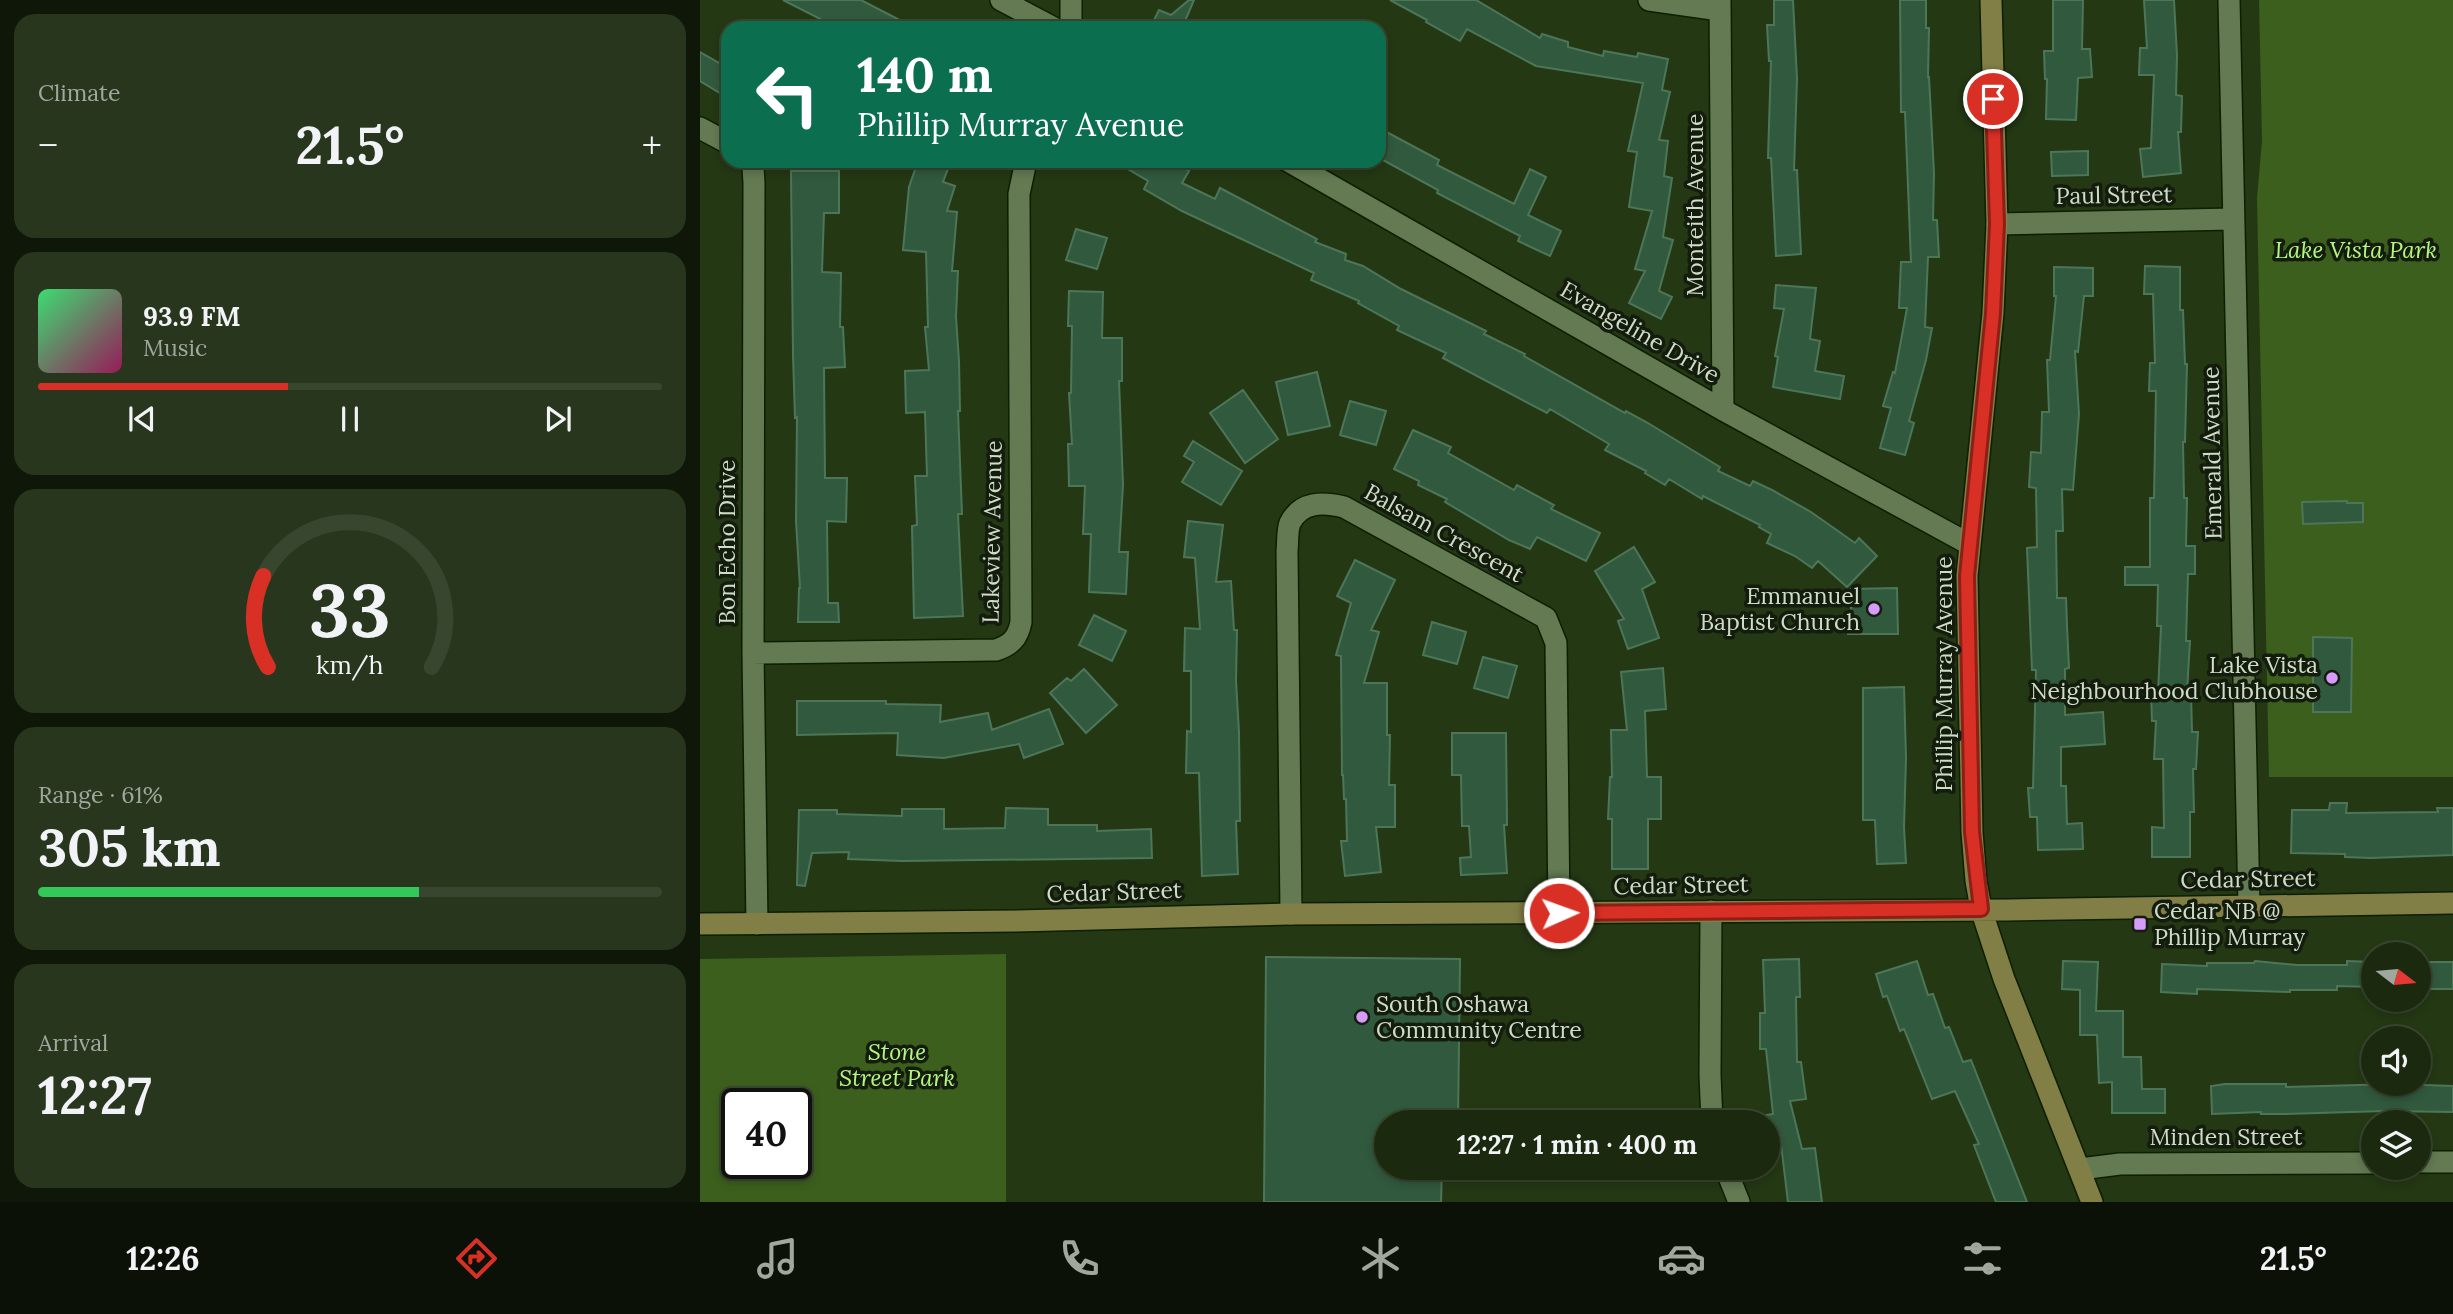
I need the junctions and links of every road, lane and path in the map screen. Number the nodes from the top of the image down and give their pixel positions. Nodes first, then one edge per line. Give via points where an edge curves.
1 (1001, 0) edge
2 (1071, 0) edge
3 (1649, 0) edge
4 (1990, 0) edge
5 (2229, 0) edge
6 (1720, 5) edge
7 (1041, 21) edge
8 (1071, 21) edge
9 (700, 128) edge
10 (721, 138) edge
11 (752, 168) edge
12 (1025, 168) edge
13 (1300, 168) edge
14 (2232, 219) junction
15 (1997, 224) junction
16 (1723, 410) junction
17 (1969, 544) junction
18 (753, 653) junction
19 (2453, 903) edge
20 (2249, 905) junction
21 (1981, 909) junction
22 (1710, 911) junction
23 (1559, 913) junction
24 (1291, 914) junction
25 (700, 924) edge
26 (757, 924) junction
27 (1711, 1110) edge
28 (2431, 1162) edge
29 (2453, 1162) edge
30 (2361, 1163) edge
31 (2080, 1169) junction
32 (1730, 1180) edge
33 (1739, 1202) edge
34 (2092, 1202) edge

1 - 7 street
2 - 8 street
3 - 6 street
4 - 15 street, Phillip Murray Avenue
5 - 14 street, Emerald Avenue
6 - 16 street, Monteith Avenue
9 - 10 street
11 - 18 street, Bon Echo Drive
12 - 18 street, Lakeview Avenue via 1019,194 1021,622 1017,636 996,650
13 - 16 street, Evangeline Drive
14 - 15 street, Paul Street
14 - 20 street, Emerald Avenue
15 - 17 street, Phillip Murray Avenue via 1993,313
16 - 17 street, Evangeline Drive
17 - 21 street, Phillip Murray Avenue via 1972,832
18 - 26 street, Bon Echo Drive
19 - 20 street, Cedar Street
20 - 21 street, Cedar Street
21 - 22 street, Cedar Street
21 - 31 street, Phillip Murray Avenue
22 - 23 street, Cedar Street
22 - 27 street
23 - 24 street, Cedar Street
23 - 24 street, Balsam Crescent via 1556,643 1546,618 1343,507 1323,502 1303,508 1289,524
24 - 26 street, Cedar Street
25 - 26 street, Cedar Street
28 - 29 street
30 - 31 street, Minden Street via 2120,1164
31 - 34 street, Phillip Murray Avenue
32 - 33 street

